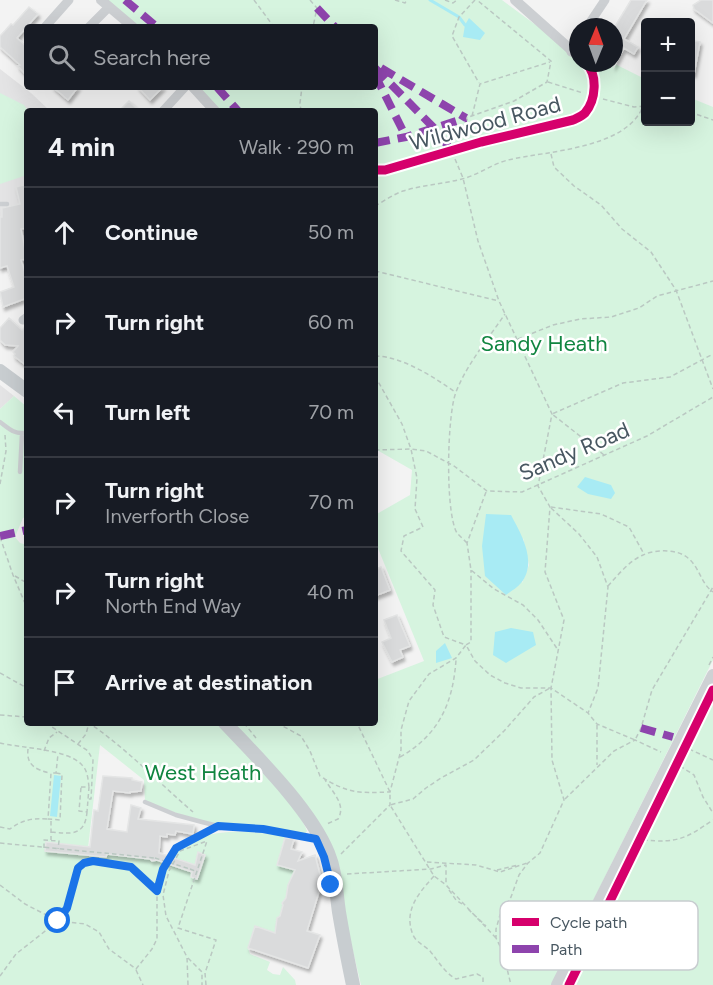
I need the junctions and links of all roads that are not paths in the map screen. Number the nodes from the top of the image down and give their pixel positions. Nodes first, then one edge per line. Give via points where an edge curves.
1 (69, 0) edge
2 (515, 0) edge
3 (605, 0) edge
4 (105, 4) edge
5 (593, 18) edge
6 (48, 24) edge
7 (91, 24) edge
8 (129, 24) edge
9 (569, 49) edge
10 (592, 72) edge
11 (182, 90) edge
12 (196, 90) edge
13 (165, 108) edge
14 (212, 108) edge
15 (378, 170) edge
16 (0, 204) edge
17 (7, 204) dead end
18 (0, 371) edge
19 (24, 389) edge
20 (0, 422) edge
21 (24, 433) edge
22 (24, 441) edge
23 (20, 472) dead end
24 (713, 675) edge
25 (228, 726) edge
26 (145, 802) dead end
27 (319, 840) junction
28 (599, 901) edge
29 (339, 911) junction
30 (565, 970) edge
31 (353, 985) edge
32 (557, 985) edge

1 - 6 street
2 - 9 street
3 - 5 street
4 - 7 street
4 - 8 street
10 - 15 street, Wildwood Road via 593,96 584,114 573,120
11 - 13 street
12 - 14 street
16 - 17 lane
18 - 19 main road
20 - 21 lane via 12,432
22 - 23 lane
24 - 28 main road
25 - 27 main road via 292,799
26 - 27 lane via 218,826 263,829
27 - 29 main road
27 - 29 main road via 329,854 335,875
29 - 31 main road
30 - 32 main road

